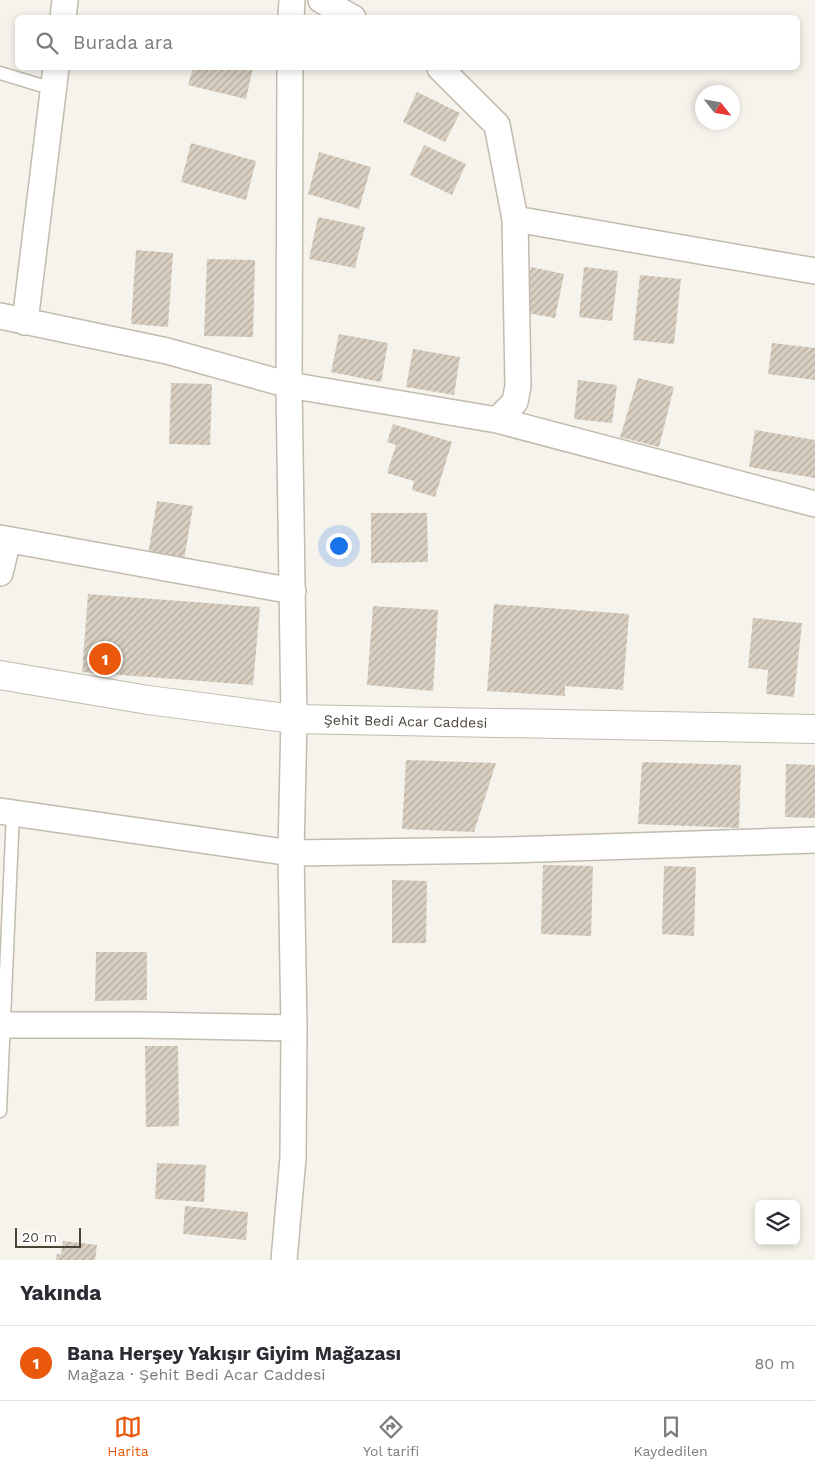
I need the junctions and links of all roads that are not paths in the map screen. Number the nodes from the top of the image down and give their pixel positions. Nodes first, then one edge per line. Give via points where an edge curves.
1 (65, 0) edge
2 (292, 0) edge
3 (321, 0) edge
4 (63, 15) edge
5 (291, 15) edge
6 (348, 15) edge
7 (290, 70) edge
8 (442, 70) edge
9 (0, 73) edge
10 (55, 78) edge
11 (515, 219) junction
12 (815, 271) edge
13 (0, 316) edge
14 (24, 322) junction
15 (288, 385) junction
16 (497, 420) junction
17 (815, 504) edge
18 (4, 539) edge
19 (0, 573) edge
20 (293, 591) junction
21 (0, 675) edge
22 (294, 719) junction
23 (815, 729) edge
24 (6, 811) edge
25 (815, 840) edge
26 (290, 854) junction
27 (2, 1025) edge
28 (294, 1028) junction
29 (0, 1111) edge
30 (284, 1260) edge

1 - 4 street
2 - 5 street
3 - 6 street
7 - 15 street
8 - 11 street via 497,125
9 - 10 lane
10 - 14 street
11 - 12 street
11 - 16 street via 518,386 514,402
13 - 14 street
14 - 15 street via 167,351
15 - 16 street
15 - 20 street
16 - 17 street
18 - 19 street
18 - 20 street
20 - 22 street
21 - 22 street, Şehit Bedi Acar Caddesi via 148,700
22 - 23 street, Şehit Bedi Acar Caddesi
22 - 26 street
24 - 26 street
24 - 27 lane
25 - 26 street
26 - 28 street
27 - 28 street
27 - 29 lane
28 - 30 street via 294,1158

